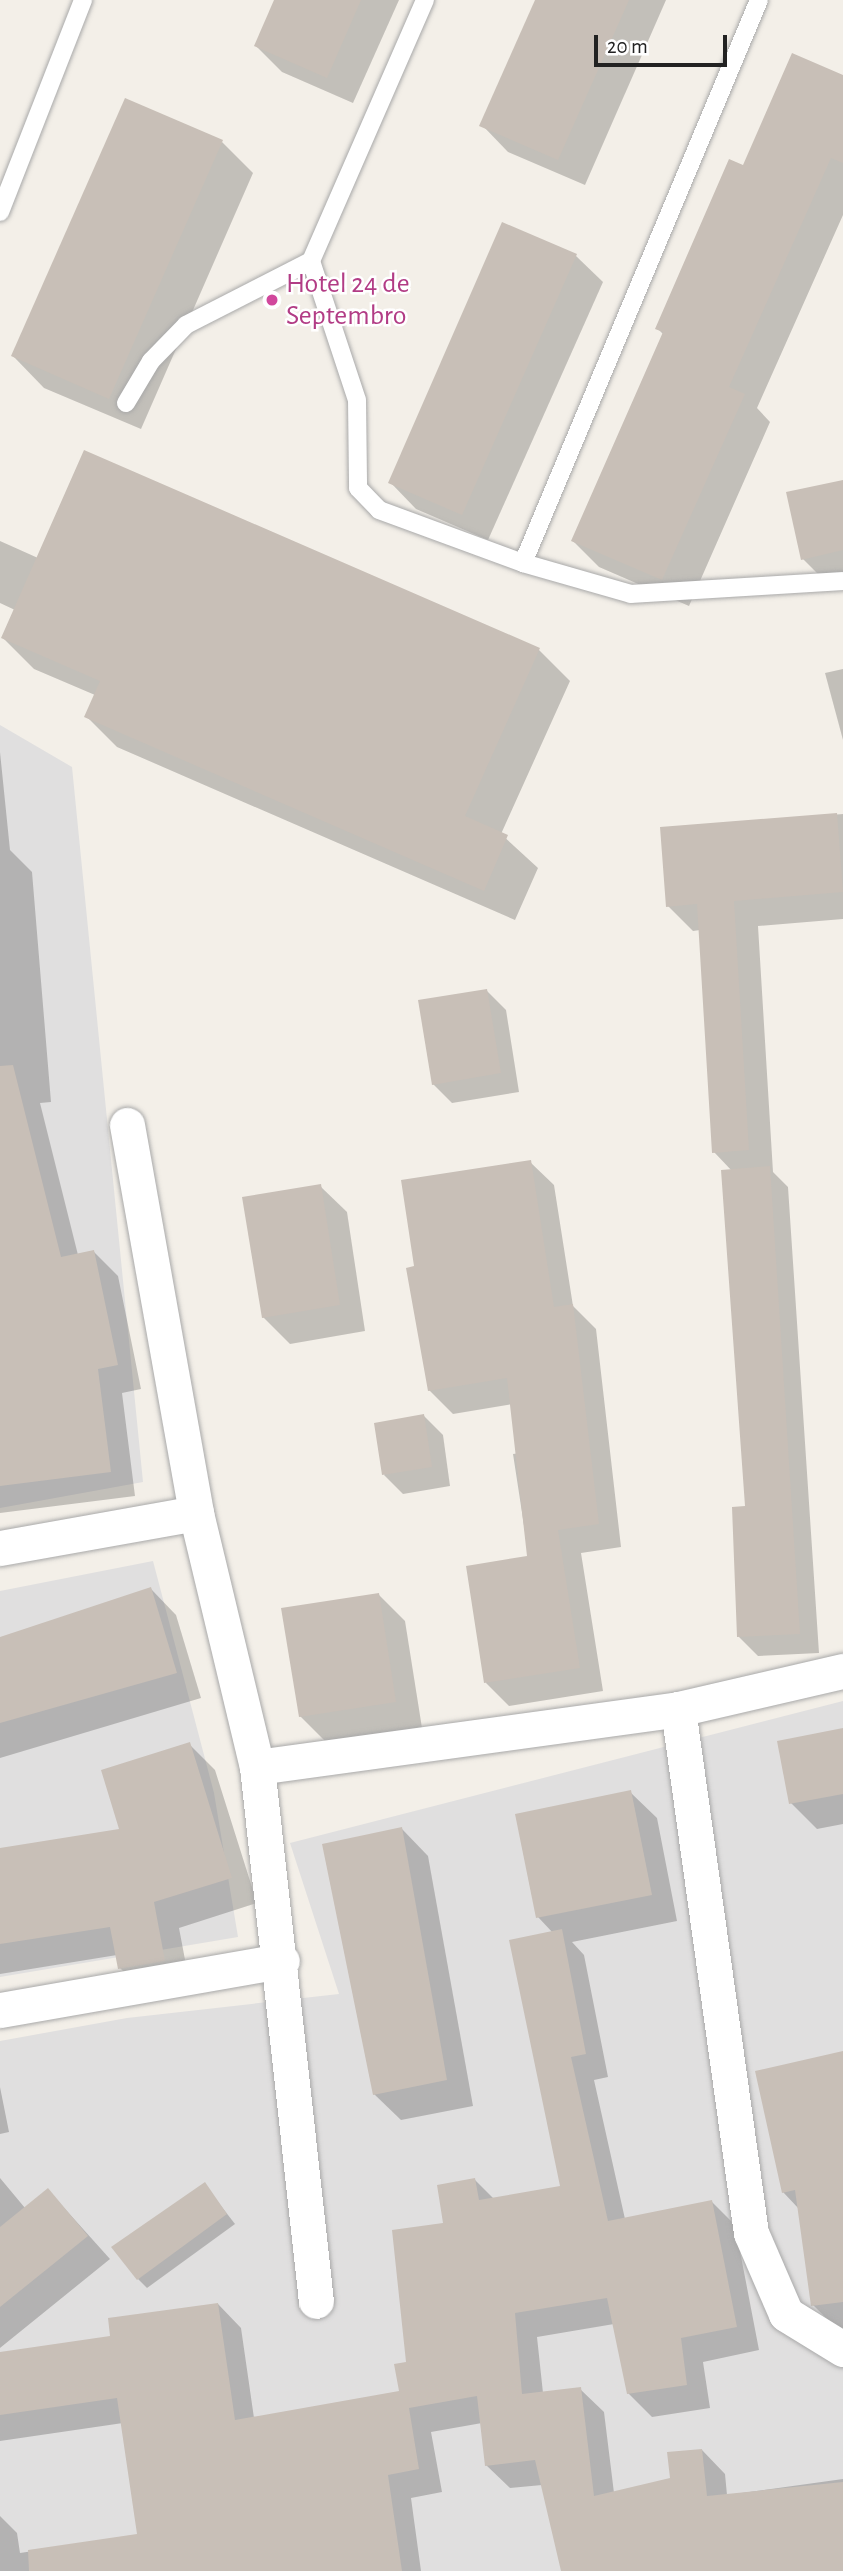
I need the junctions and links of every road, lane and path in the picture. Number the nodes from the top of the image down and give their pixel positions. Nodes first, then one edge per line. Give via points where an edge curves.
1 (83, 0) edge
2 (425, 0) edge
3 (759, 0) edge
4 (0, 212) edge
5 (311, 261) junction
6 (126, 403) dead end
7 (523, 563) junction
8 (843, 582) edge
9 (127, 1125) dead end
10 (195, 1513) junction
11 (0, 1548) edge
12 (843, 1671) edge
13 (678, 1709) junction
14 (257, 1767) junction
15 (282, 1961) junction
16 (0, 2010) edge
17 (316, 2301) dead end
18 (843, 2349) edge

1 - 4 lane
2 - 5 lane
3 - 7 lane
5 - 6 lane via 186,325 151,361
5 - 7 lane via 357,400 358,488 379,510
7 - 8 lane via 631,594
9 - 10 street
10 - 11 street
10 - 14 street
12 - 13 street
13 - 14 street
13 - 18 street via 751,2233 786,2314
14 - 15 street
15 - 16 street
15 - 17 street

